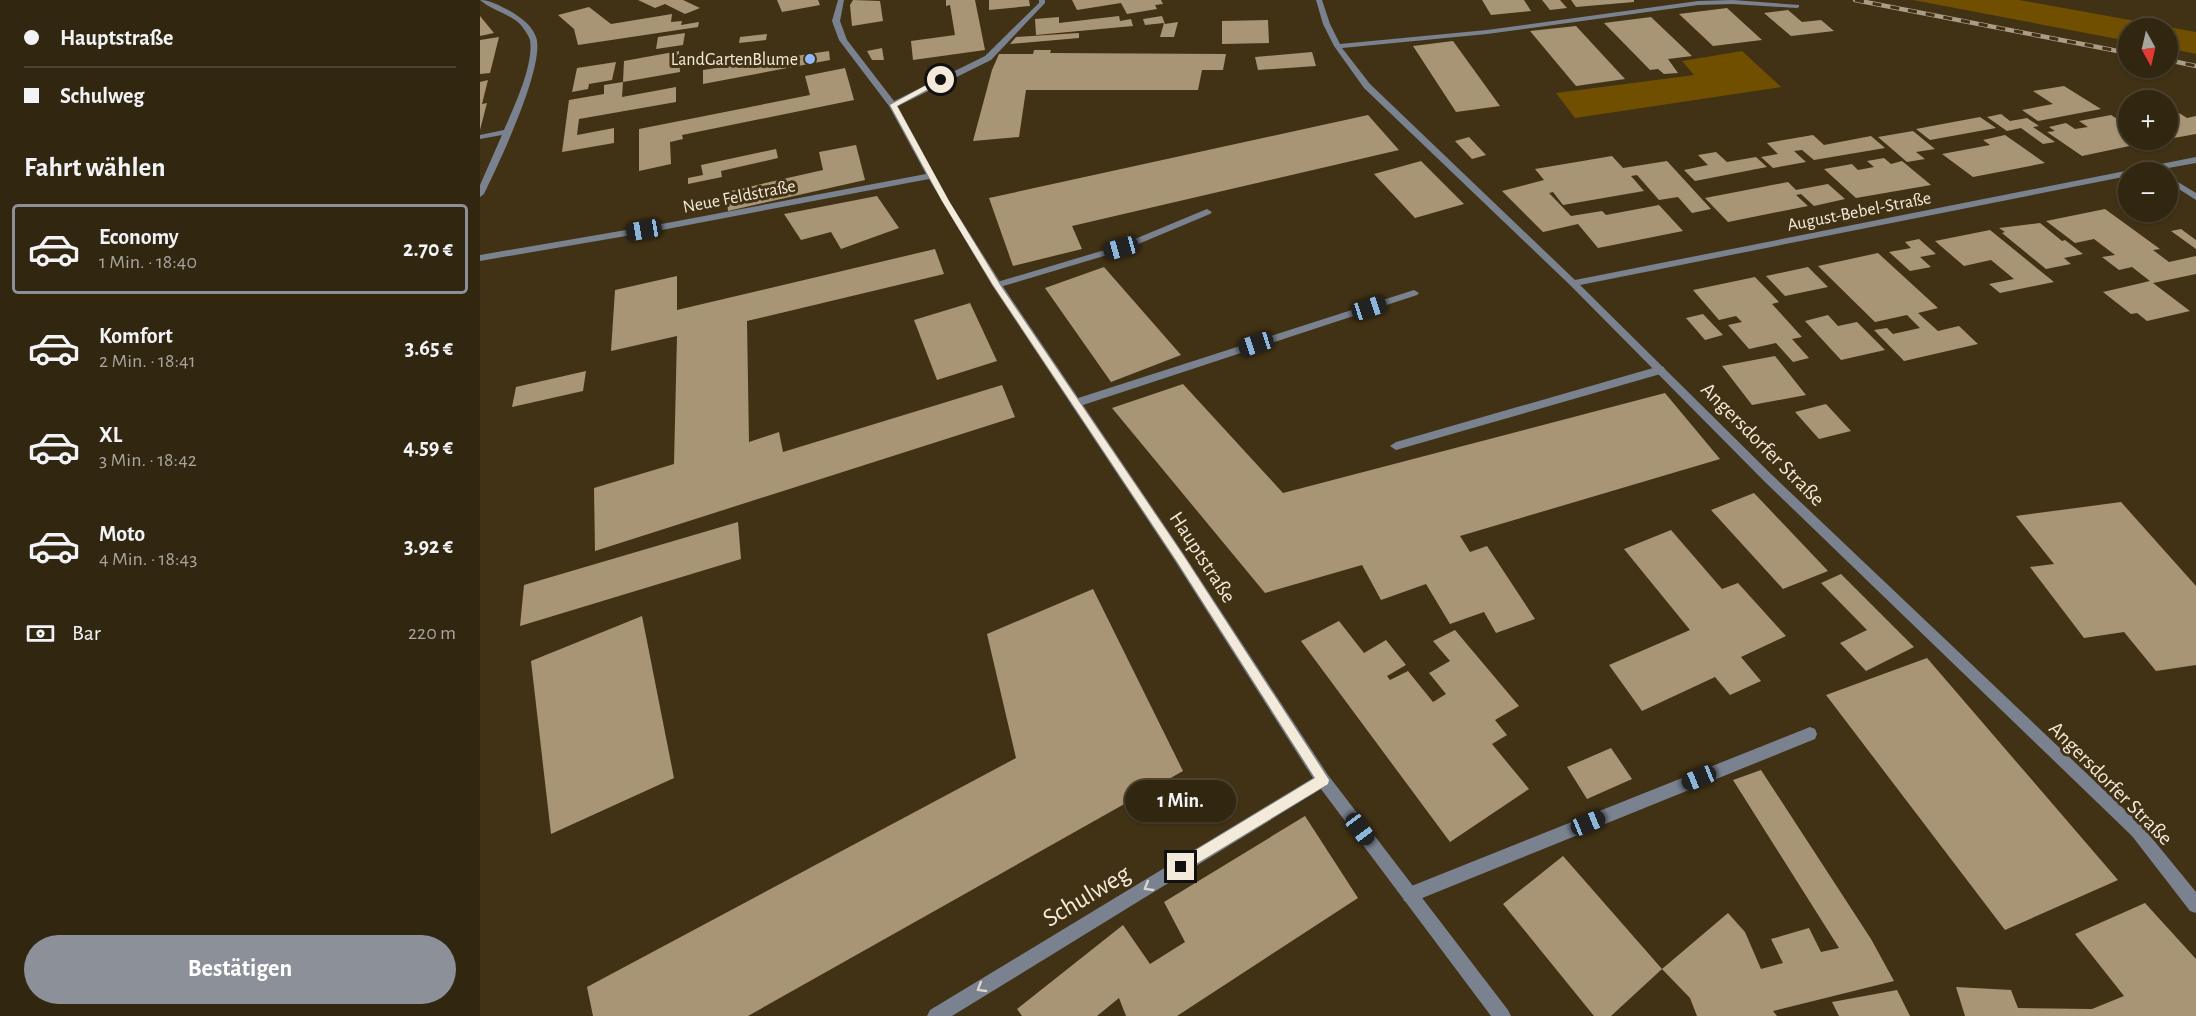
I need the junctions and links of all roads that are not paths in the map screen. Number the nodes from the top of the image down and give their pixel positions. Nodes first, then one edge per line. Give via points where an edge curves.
1 (483, 0) edge
2 (841, 0) edge
3 (1042, 0) edge
4 (1319, 0) edge
5 (1797, 6) dead end
6 (1338, 46) junction
7 (894, 105) junction
8 (507, 132) junction
9 (480, 137) edge
10 (2196, 160) edge
11 (2178, 164) edge
12 (932, 176) junction
13 (2118, 177) edge
14 (2178, 185) edge
15 (480, 194) edge
16 (2196, 197) edge
17 (1207, 212) dead end
18 (480, 258) edge
19 (1573, 283) junction
20 (997, 285) junction
21 (1414, 293) dead end
22 (1660, 370) junction
23 (1076, 403) junction
24 (1396, 446) dead end
25 (1810, 734) dead end
26 (1323, 780) junction
27 (1410, 895) junction
28 (2196, 905) edge
29 (936, 1016) edge
30 (1502, 1016) edge

1 - 8 street via 520,19 534,39 532,61
2 - 7 street, Hauptstraße via 836,21 843,40
3 - 7 street via 988,58
4 - 6 street, Angersdorfer Straße
5 - 6 street via 1698,3 1487,32
6 - 19 street, Angersdorfer Straße via 1367,86
7 - 12 street, Hauptstraße
8 - 9 street
8 - 15 street
10 - 11 street, August-Bebel-Straße
12 - 18 street, Neue Feldstraße
12 - 20 street, Hauptstraße
13 - 19 street, August-Bebel-Straße
14 - 16 street
17 - 20 street via 1121,248
19 - 22 street, Angersdorfer Straße
20 - 23 street, Hauptstraße
21 - 23 street
22 - 24 street
22 - 28 street, Angersdorfer Straße via 2137,831
23 - 26 street, Hauptstraße
25 - 27 street
26 - 27 street, Hauptstraße
26 -> 29 street, Schulweg
27 - 30 street, Hauptstraße

